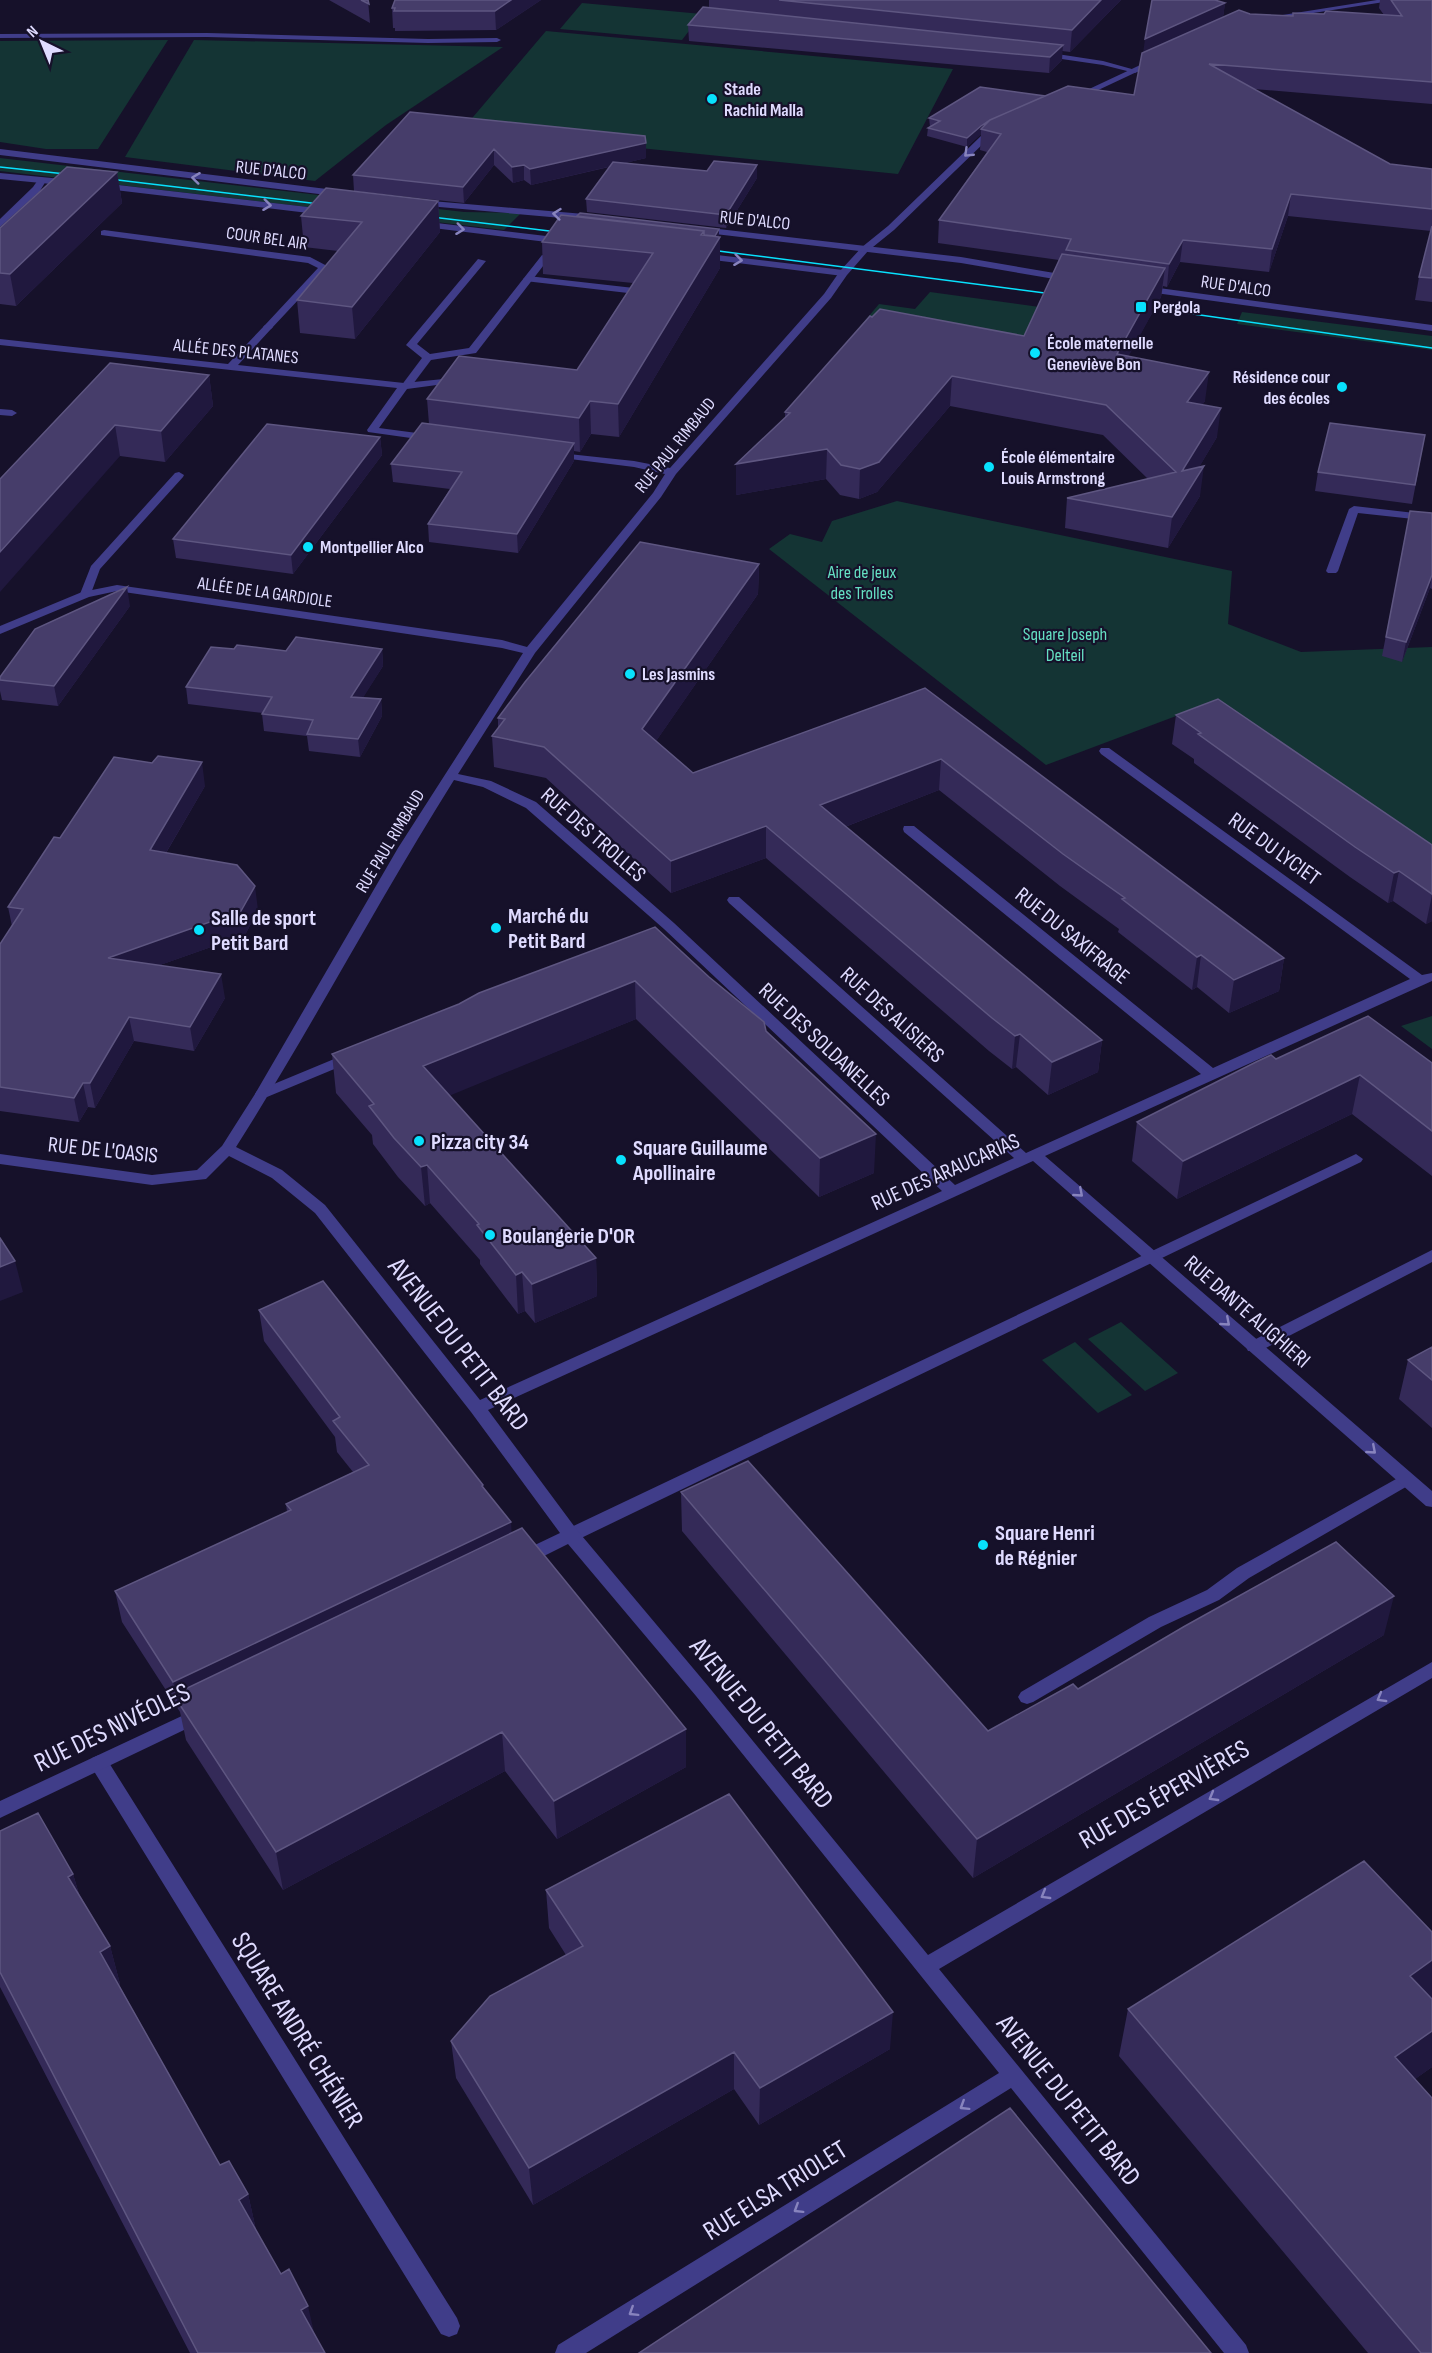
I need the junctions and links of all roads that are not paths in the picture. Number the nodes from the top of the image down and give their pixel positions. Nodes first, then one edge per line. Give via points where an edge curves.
1 (1393, 0) edge
2 (1257, 20) edge
3 (0, 36) edge
4 (497, 40) edge
5 (1034, 53) edge
6 (1164, 57) edge
7 (1135, 70) junction
8 (1059, 104) edge
9 (1005, 128) edge
10 (0, 152) edge
11 (0, 176) edge
12 (43, 179) junction
13 (358, 196) edge
14 (405, 201) edge
15 (336, 213) edge
16 (603, 219) edge
17 (405, 222) edge
18 (0, 224) edge
19 (686, 229) edge
20 (104, 233) dead end
21 (568, 241) edge
22 (865, 249) junction
23 (686, 254) edge
24 (545, 256) edge
25 (481, 261) dead end
26 (843, 273) junction
27 (528, 279) junction
28 (1082, 281) edge
29 (1138, 289) edge
30 (622, 312) edge
31 (1432, 328) edge
32 (0, 342) edge
33 (428, 357) junction
34 (231, 367) junction
35 (468, 378) edge
36 (405, 386) junction
37 (0, 412) edge
38 (12, 413) dead end
39 (444, 439) edge
40 (539, 452) edge
41 (672, 472) junction
42 (179, 475) dead end
43 (1432, 518) edge
44 (1332, 571) dead end
45 (86, 594) junction
46 (0, 630) edge
47 (530, 651) junction
48 (1106, 751) dead end
49 (452, 776) junction
50 (909, 830) dead end
51 (734, 900) dead end
52 (669, 926) junction
53 (652, 934) edge
54 (1426, 978) edge
55 (368, 1051) edge
56 (1211, 1074) junction
57 (262, 1094) junction
58 (227, 1149) junction
59 (1030, 1157) junction
60 (0, 1159) edge
61 (1356, 1159) dead end
62 (201, 1175) joint
63 (953, 1192) junction
64 (1432, 1255) edge
65 (1151, 1256) junction
66 (1254, 1347) junction
67 (477, 1408) junction
68 (1405, 1480) junction
69 (1432, 1501) edge
70 (571, 1535) junction
71 (510, 1565) edge
72 (1432, 1669) edge
73 (1028, 1697) dead end
74 (218, 1705) edge
75 (99, 1763) junction
76 (0, 1810) edge
77 (924, 1968) junction
78 (1014, 2075) junction
79 (449, 2326) dead end
80 (566, 2353) edge
81 (1238, 2353) edge

1 - 2 street
3 - 4 street
5 - 7 street
6 - 7 street
7 - 8 street
9 -> 22 street, RUE PAUL RIMBAUD via 984,138
13 -> 10 street, RUE D'ALCO
11 - 12 street, RUE D'ALCO
12 -> 15 street, RUE D'ALCO
12 - 18 street
16 -> 14 street
17 -> 21 street
19 - 22 street, RUE D'ALCO
20 - 34 street, COUR BEL AIR via 310,260 324,267
22 - 26 street, RUE PAUL RIMBAUD
22 - 28 street, RUE D'ALCO via 961,260
23 -> 26 street, RUE D'ALCO
24 - 27 street
25 - 33 street via 411,345
26 - 41 street, RUE PAUL RIMBAUD via 828,296
27 - 30 street via 634,291
27 - 33 street via 472,351
29 - 31 street, RUE D'ALCO
32 - 34 street, ALLÉE DES PLATANES
33 - 36 street
34 - 36 street, ALLÉE DES PLATANES
35 - 36 street, ALLÉE DES PLATANES
36 - 39 street via 372,430
37 - 38 street
40 - 41 street
41 - 47 street, RUE PAUL RIMBAUD
42 - 45 street via 95,568
43 - 44 street via 1354,509
45 - 46 street, ALLÉE DE LA GARDIOLE
45 - 47 street, ALLÉE DE LA GARDIOLE via 117,588
47 - 49 street, RUE PAUL RIMBAUD
48 - 54 street, RUE DU LYCIET
49 - 52 street, RUE DES TROLLES via 487,784 531,805
49 - 57 street, RUE PAUL RIMBAUD via 405,848
50 - 56 street, RUE DU SAXIFRAGE
51 - 59 street, RUE DES ALISIERS
52 - 53 street
52 - 63 street, RUE DES SOLDANELLES
54 - 56 street, RUE DES ARAUCARIAS
55 - 57 street
56 - 59 street, RUE DES ARAUCARIAS
57 - 58 street, RUE PAUL RIMBAUD
58 - 62 street, RUE PAUL RIMBAUD
58 - 67 street, AVENUE DU PETIT BARD via 277,1174 320,1209
59 - 63 street, RUE DES ARAUCARIAS
59 -> 65 street, RUE DANTE ALIGHIERI
60 - 62 street, RUE DE L'OASIS via 152,1180
61 - 65 street
63 - 67 street, RUE DES ARAUCARIAS
64 - 66 street
65 -> 66 street, RUE DANTE ALIGHIERI
65 - 70 street
66 -> 68 street, RUE DANTE ALIGHIERI
67 - 70 street, AVENUE DU PETIT BARD
68 - 69 street, RUE DANTE ALIGHIERI
68 - 73 street via 1243,1573 1213,1595 1155,1622
70 - 71 street
70 - 77 street, AVENUE DU PETIT BARD
72 -> 77 street, RUE DES ÉPERVIÈRES
74 - 75 street, RUE DES NIVÉOLES
75 - 76 street, RUE DES NIVÉOLES
75 - 79 street, SQUARE ANDRÉ CHÉNIER
77 - 78 street, AVENUE DU PETIT BARD
78 -> 80 street, RUE ELSA TRIOLET
78 - 81 street, AVENUE DU PETIT BARD

